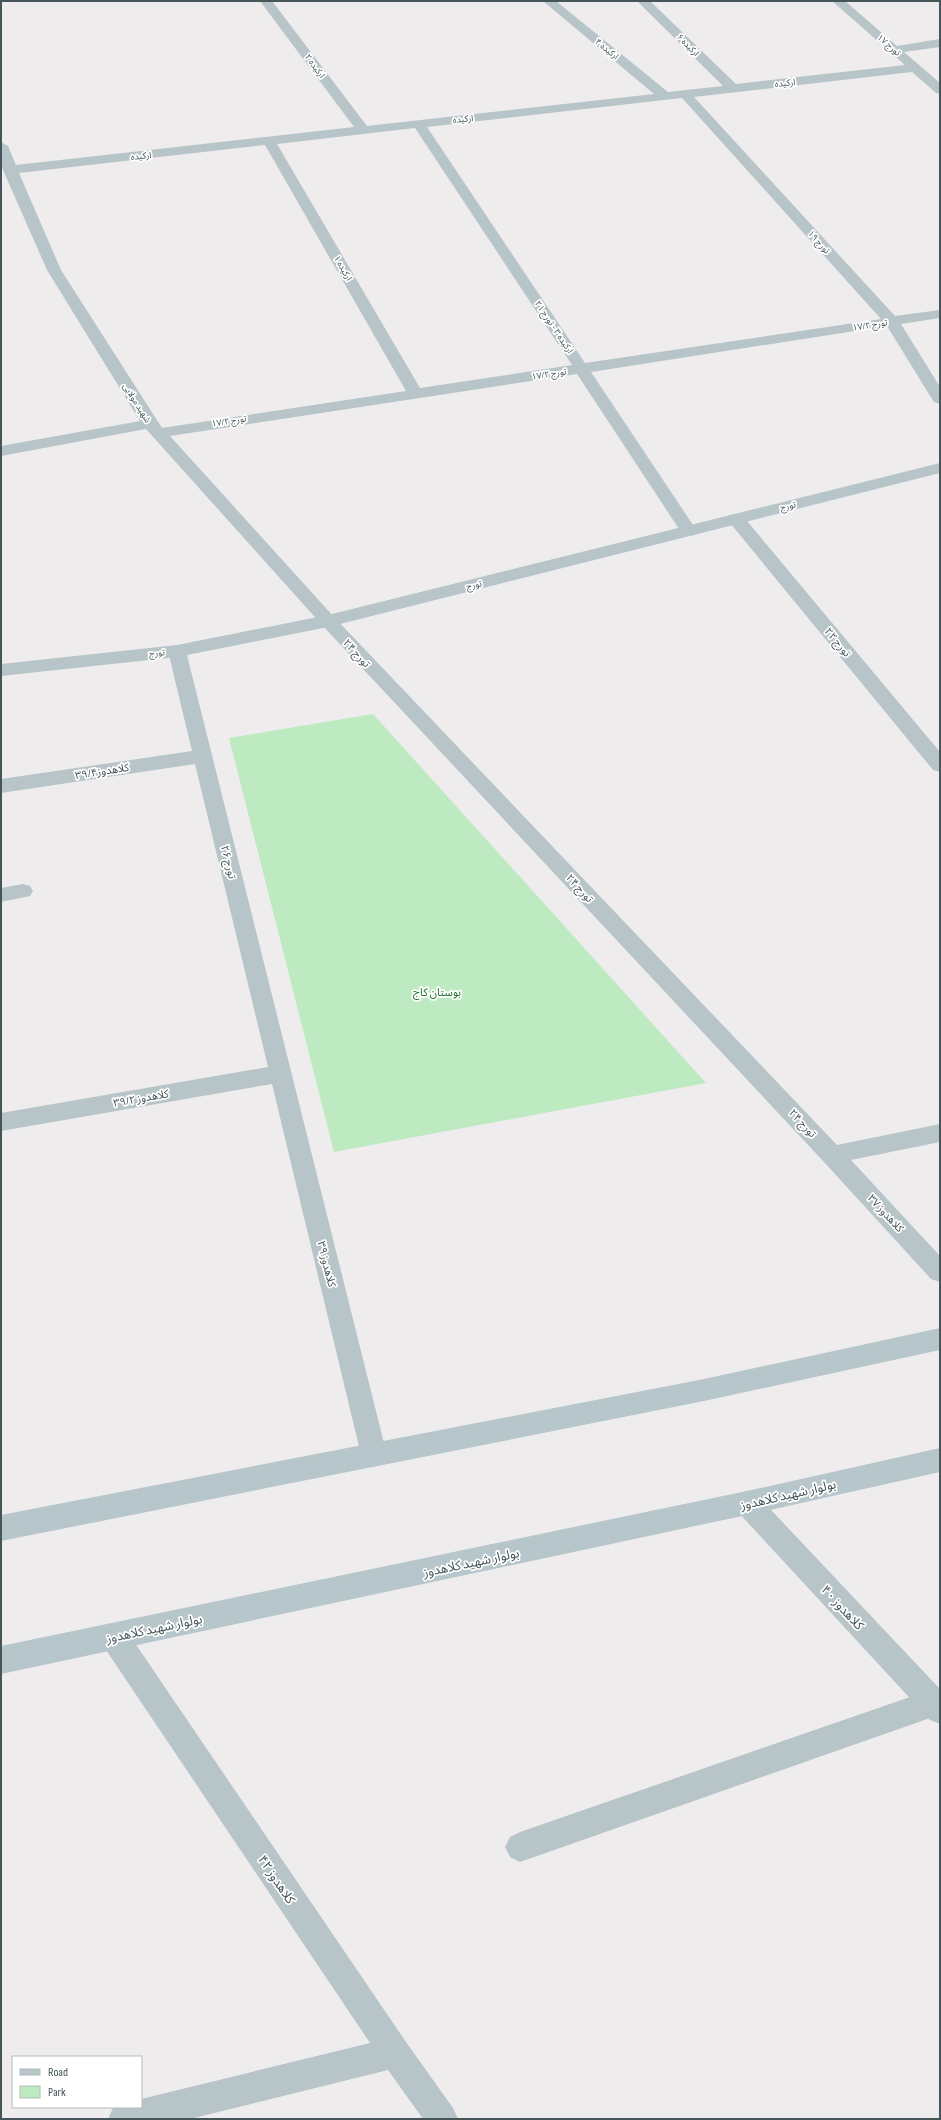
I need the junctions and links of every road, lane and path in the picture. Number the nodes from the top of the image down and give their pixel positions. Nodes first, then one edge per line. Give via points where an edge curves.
1 (266, 1) edge
2 (549, 1) edge
3 (644, 1) edge
4 (838, 1) edge
5 (940, 43) edge
6 (895, 50) junction
7 (915, 68) junction
8 (733, 89) junction
9 (940, 90) edge
10 (685, 94) junction
11 (666, 96) junction
12 (419, 124) junction
13 (364, 130) junction
14 (269, 141) junction
15 (1, 146) edge
16 (10, 170) junction
17 (940, 314) edge
18 (892, 322) junction
19 (582, 369) junction
20 (416, 394) junction
21 (940, 399) edge
22 (154, 429) junction
23 (1, 451) edge
24 (940, 468) edge
25 (736, 519) junction
26 (690, 531) junction
27 (328, 621) junction
28 (177, 651) junction
29 (1, 670) edge
30 (203, 756) junction
31 (940, 765) edge
32 (1, 786) edge
33 (23, 891) dead end
34 (1, 895) edge
35 (281, 1074) junction
36 (1, 1122) edge
37 (940, 1133) edge
38 (832, 1155) junction
39 (940, 1272) edge
40 (940, 1339) edge
41 (374, 1455) junction
42 (940, 1460) edge
43 (747, 1503) junction
44 (1, 1528) edge
45 (114, 1637) junction
46 (1, 1660) edge
47 (936, 1706) edge
48 (520, 1847) dead end
49 (395, 2054) junction
50 (124, 2119) edge
51 (442, 2119) edge

1 - 13 street, ارکیده ۲
2 - 11 street, ارکیده ۴
3 - 8 street, ارکیده ۶
4 - 6 street, تورج ۱۷
5 - 6 street
6 - 7 street, تورج ۱۷
7 - 8 street, ارکیده
7 - 9 street, تورج ۱۷
8 - 10 street, ارکیده
10 - 11 street, ارکیده
10 - 18 street, تورج ۱۹
11 - 12 street, ارکیده
12 - 13 street, ارکیده
12 - 19 street, ارکیده ۳ - تورج ۲۱
13 - 14 street, ارکیده
14 - 16 street, ارکیده
14 - 20 street, ارکیده ۱
15 - 16 street, شهید مولایی
16 - 22 street, شهید مولایی via 54,270
17 - 18 street, تورج ۱۷/۲
18 - 19 street, تورج ۱۷/۲
18 - 21 street, تورج ۱۹
19 - 20 street, تورج ۱۷/۲
19 - 26 street, ارکیده ۳ - تورج ۲۱
20 - 22 street, تورج ۱۷/۲
22 - 23 street, تورج ۱۷/۲
22 - 27 street, شهید مولایی
24 - 25 street, تورج
25 - 26 street, تورج
25 - 31 street, تورج ۲۲
26 - 27 street, تورج
27 - 28 street, تورج
27 - 38 street, تورج ۲۴
28 - 29 street, تورج
28 - 30 street, تورج ۲۶
30 - 32 street, کلاهدوز۳۹/۴
30 - 35 street, تورج ۲۶
33 - 34 street
35 - 36 street, کلاهدوز ۳۹/۲
35 - 41 street, کلاهدوز ۳۹
37 - 38 street
38 - 39 street, کلاهدوز ۳۷
40 - 41 main road via 704,1390
41 - 44 main road
42 - 43 main road, بولوار شهید کلاهدوز
43 - 45 main road, بولوار شهید کلاهدوز
43 - 47 street, کلاهدوز ۴۰
45 - 46 main road, بولوار شهید کلاهدوز
45 - 49 street, کلاهدوز ۴۲
47 - 48 street
49 - 50 street
49 - 51 street, کلاهدوز ۴۲

